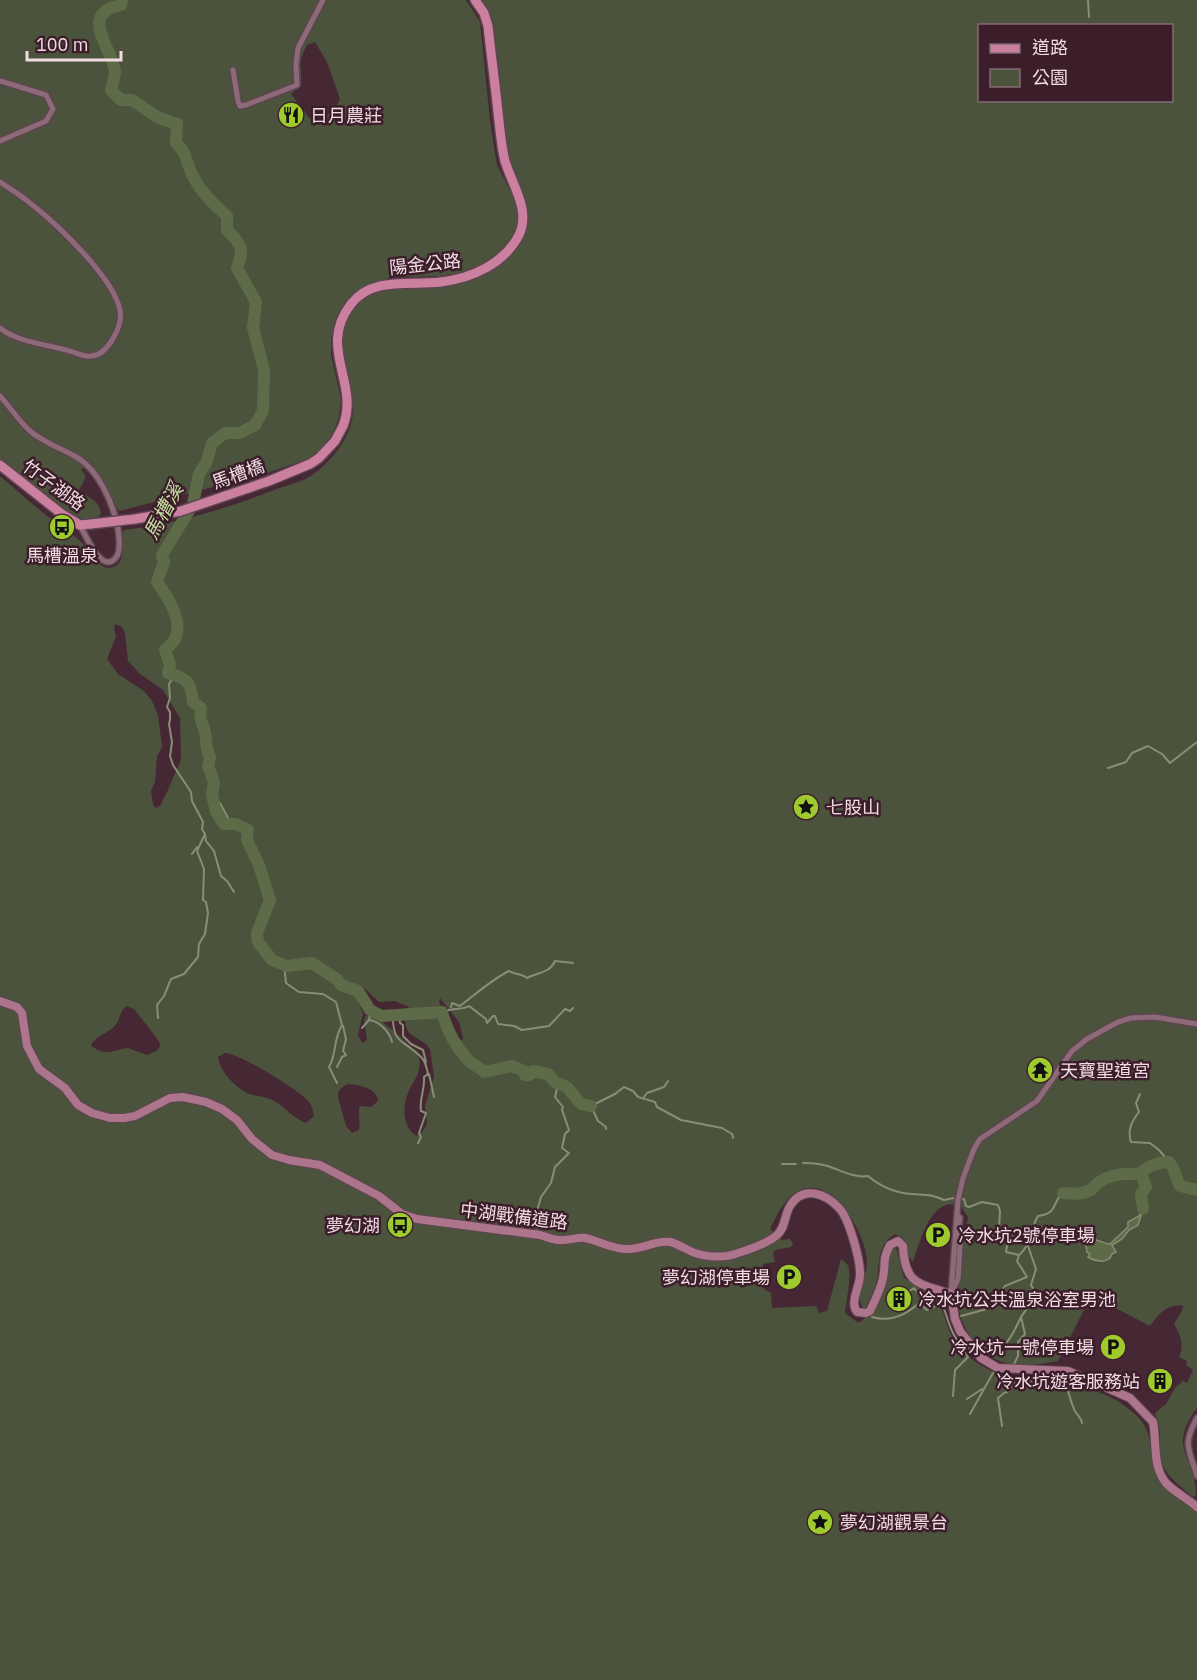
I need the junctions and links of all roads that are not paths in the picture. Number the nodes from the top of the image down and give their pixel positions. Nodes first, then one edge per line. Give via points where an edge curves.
1 (323, 0) edge
2 (476, 0) edge
3 (233, 70) dead end
4 (0, 81) edge
5 (0, 141) edge
6 (0, 182) edge
7 (0, 328) edge
8 (0, 396) edge
9 (343, 426) joint
10 (0, 465) edge
11 (91, 524) joint
12 (80, 525) junction
13 (0, 1001) edge
14 (1197, 1024) edge
15 (957, 1215) junction
16 (960, 1225) junction
17 (961, 1237) junction
18 (951, 1294) junction
19 (1197, 1418) edge
20 (1197, 1476) edge
21 (1197, 1506) edge

1 - 3 street via 298,48 295,86 240,106
2 - 9 main road, 陽金公路 via 488,26 505,160 523,207 522,227 513,247 503,257 472,276 382,285 359,295 340,322 337,345 348,398
4 - 5 street via 46,95 53,109 46,121
6 - 7 street via 57,226 94,267 113,291 121,318 111,341 99,354 91,356 17,338
8 - 12 street via 30,431 81,460 92,471 113,508 118,555 112,561 103,561
9 - 11 main road, 馬槽橋, bridge via 319,458 269,481 181,511
10 - 12 main road, 竹子湖路
11 - 12 main road, 竹子湖路
13 - 18 street, 中湖戰備道路 via 22,1013 27,1046 39,1069 92,1113 110,1118 135,1116 170,1098 183,1096 206,1102 237,1120 272,1155 320,1165 417,1219 560,1241 582,1238 622,1249 668,1242 694,1253 732,1256 775,1237 789,1207 799,1196 814,1192 844,1214 860,1272 854,1302 857,1312 870,1311 882,1284 883,1260 895,1241 903,1246 906,1272 914,1280
14 - 15 street via 1155,1017 1131,1018 1072,1051 1037,1101 980,1139 963,1178
15 - 16 street
15 - 17 street via 962,1218
15 - 18 street
16 - 17 street
16 - 18 street
17 - 18 street via 958,1279
18 - 21 street via 960,1331 981,1358 998,1368 1068,1371 1130,1398 1153,1422 1155,1453 1166,1484
19 - 20 street via 1187,1447

